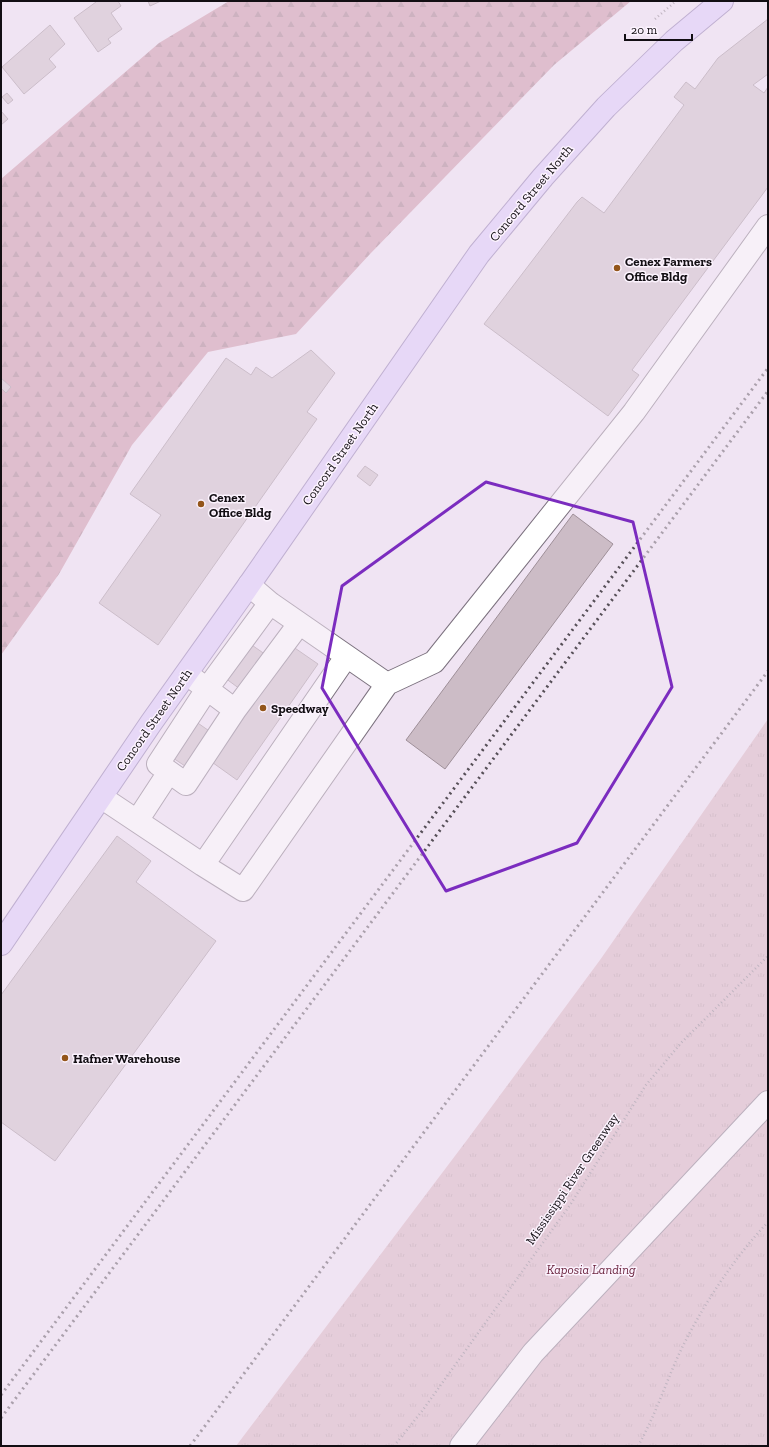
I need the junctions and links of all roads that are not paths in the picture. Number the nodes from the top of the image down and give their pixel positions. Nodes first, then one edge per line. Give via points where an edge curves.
1 (722, 1) edge
2 (768, 226) edge
3 (249, 585) junction
4 (270, 603) junction
5 (299, 624) junction
6 (346, 656) junction
7 (187, 673) junction
8 (387, 684) junction
9 (207, 689) junction
10 (235, 710) junction
11 (169, 772) junction
12 (101, 797) junction
13 (137, 821) junction
14 (203, 865) junction
15 (1, 944) edge
16 (768, 1102) edge
17 (461, 1446) edge

1 - 3 main road, Concord Street North via 674,41 606,107 479,254
2 - 8 lane via 634,412 434,662
3 - 4 lane
3 - 7 main road, Concord Street North
4 - 5 lane
4 - 9 lane
5 - 6 lane
5 - 10 lane
6 - 8 lane
6 - 14 lane
7 - 9 lane
7 - 12 main road, Concord Street North
8 - 14 lane via 243,890
9 - 10 lane
9 - 11 lane via 158,764
10 - 11 lane via 186,784
11 - 13 lane
12 - 13 lane
12 - 15 main road, Concord Street North
13 - 14 lane
16 - 17 lane via 533,1353

